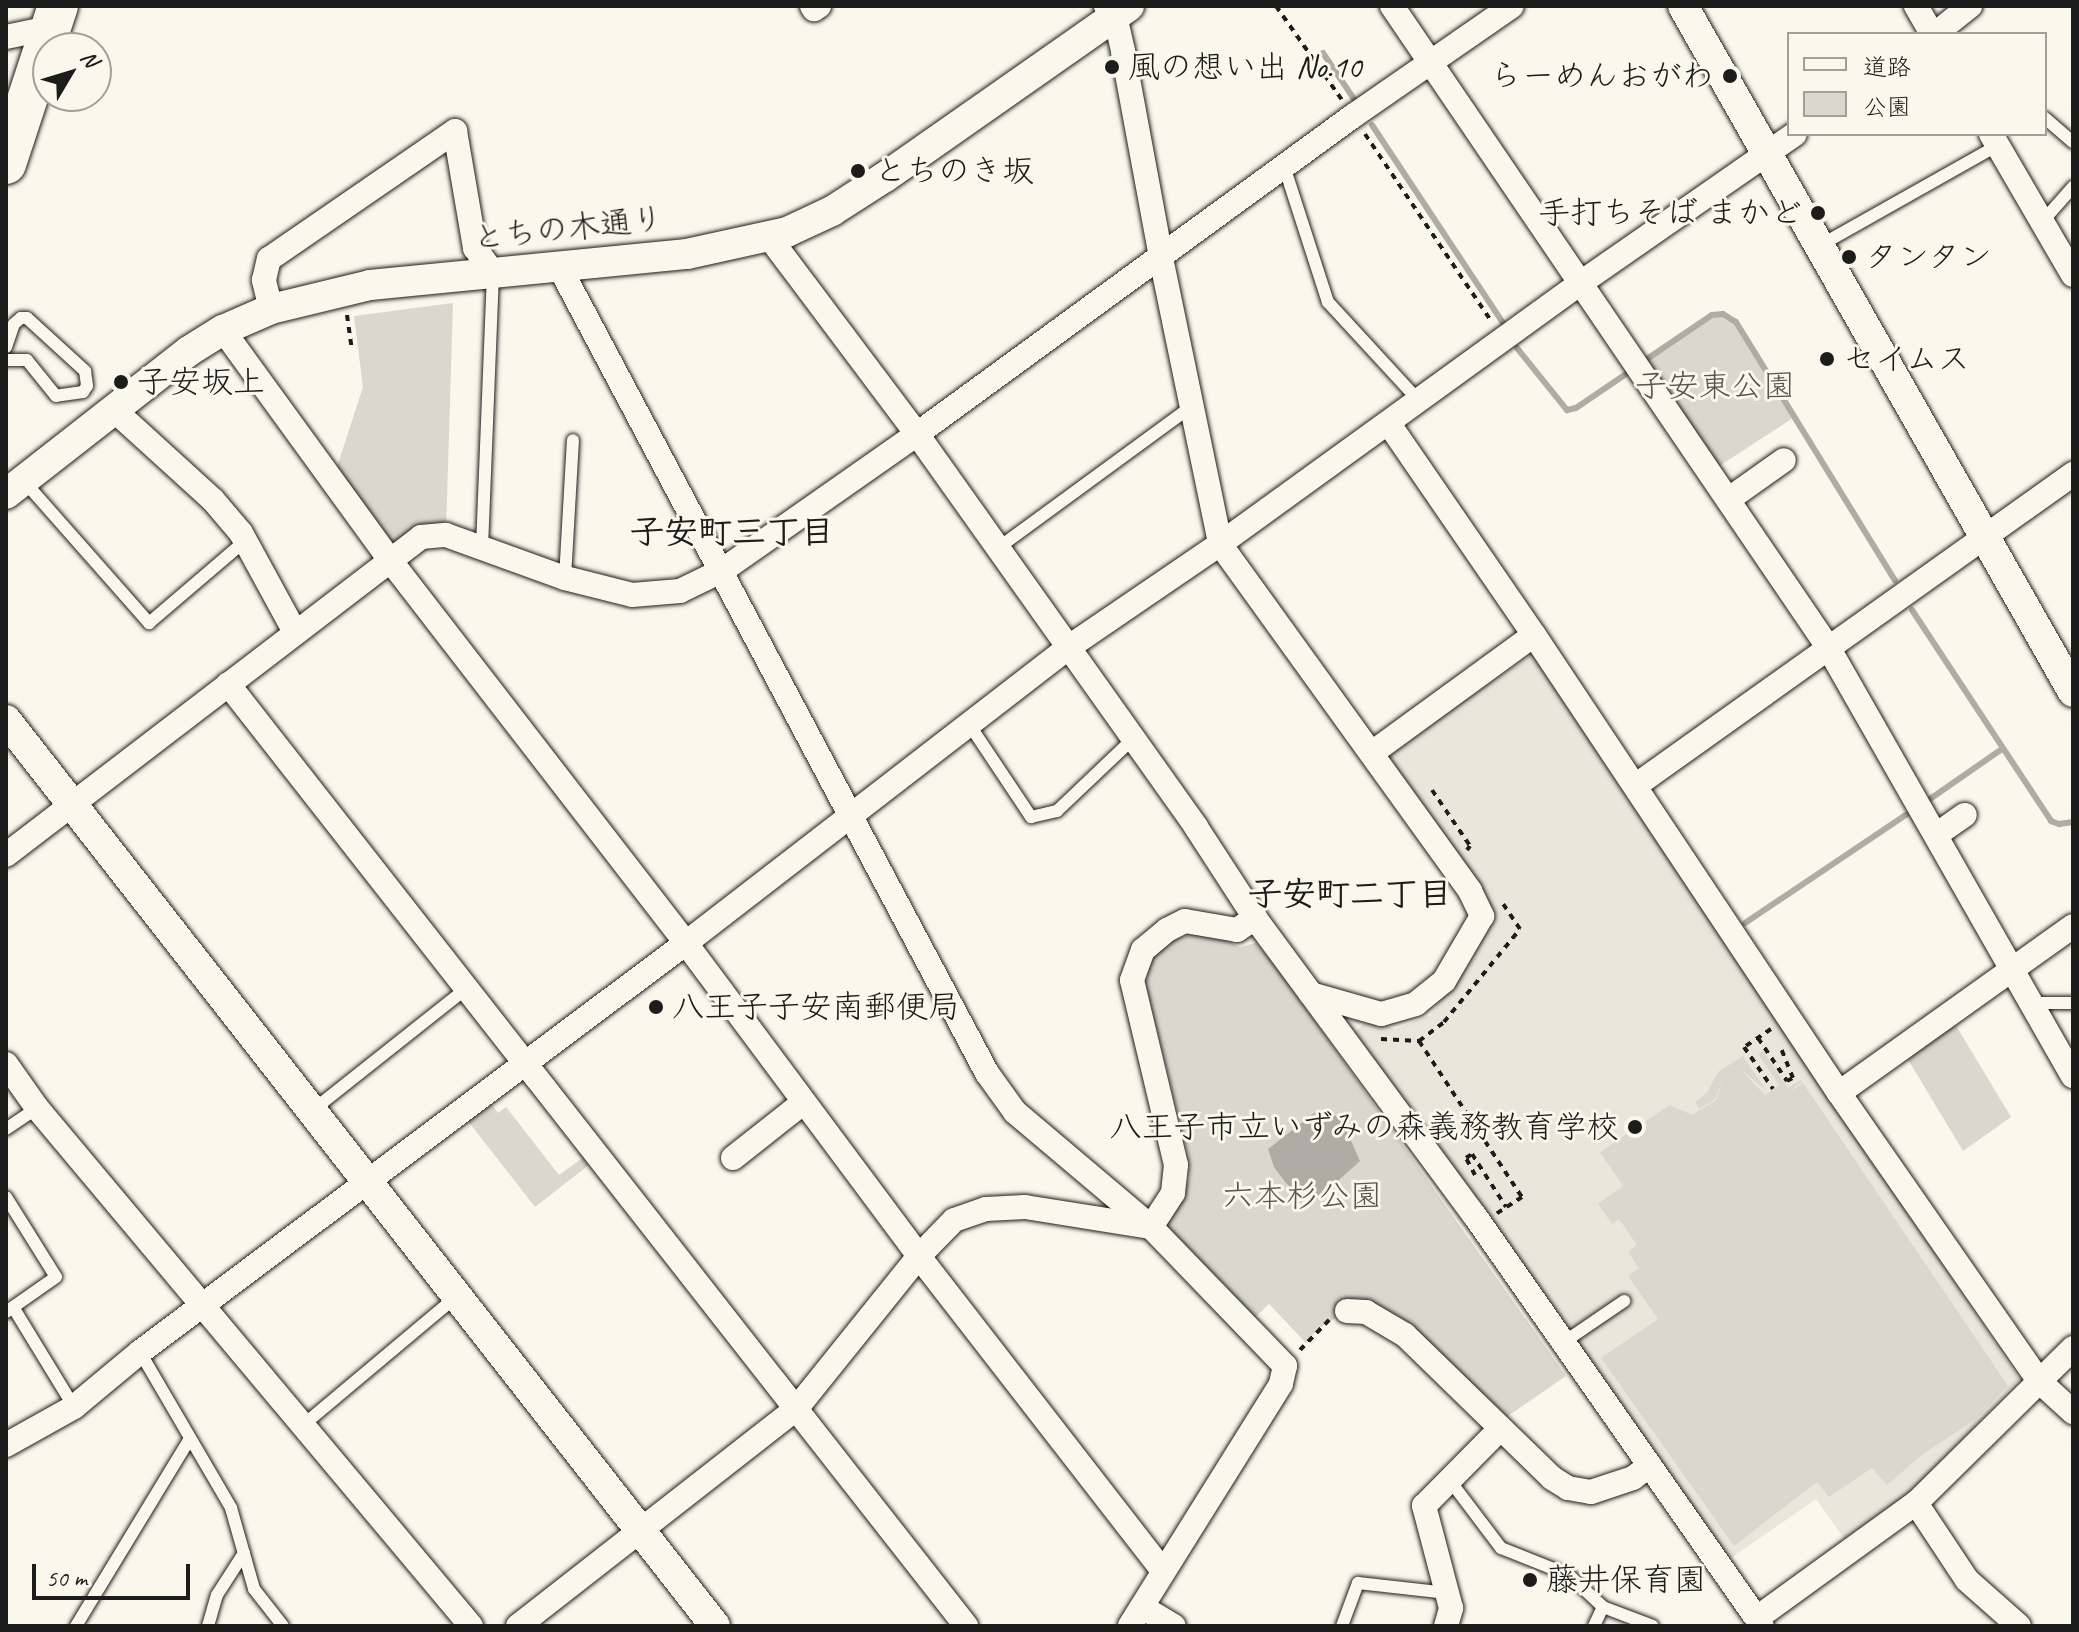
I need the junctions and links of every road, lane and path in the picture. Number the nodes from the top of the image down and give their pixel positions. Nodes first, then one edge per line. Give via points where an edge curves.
1 (812, 6) edge
2 (819, 6) edge
3 (1276, 6) edge
4 (1392, 6) edge
5 (1512, 6) edge
6 (1683, 6) edge
7 (1916, 6) edge
8 (1970, 6) edge
9 (1117, 9) edge
10 (54, 17) edge
11 (1933, 32) edge
12 (1937, 32) edge
13 (6, 37) edge
14 (1432, 64) junction
15 (1353, 116) junction
16 (2047, 120) edge
17 (1792, 136) edge
18 (1994, 140) edge
19 (2073, 142) edge
20 (1767, 154) junction
21 (6, 164) edge
22 (1284, 166) junction
23 (2073, 187) edge
24 (2042, 222) junction
25 (769, 237) junction
26 (1819, 246) junction
27 (1161, 258) junction
28 (560, 268) junction
29 (493, 273) junction
30 (2073, 275) edge
31 (1582, 282) junction
32 (271, 309) junction
33 (347, 313) dead end
34 (223, 330) junction
35 (1505, 340) junction
36 (6, 347) edge
37 (352, 349) dead end
38 (6, 360) edge
39 (1419, 401) junction
40 (1191, 407) junction
41 (113, 409) junction
42 (1389, 424) junction
43 (917, 434) junction
44 (573, 440) dead end
45 (1784, 460) dead end
46 (2073, 474) edge
47 (15, 487) edge
48 (1729, 499) junction
49 (1984, 536) junction
50 (245, 541) junction
51 (1220, 544) junction
52 (482, 547) junction
53 (998, 548) junction
54 (390, 560) junction
55 (723, 570) junction
56 (565, 578) junction
57 (295, 632) junction
58 (1534, 635) junction
59 (1069, 647) junction
60 (1828, 647) junction
61 (228, 684) junction
62 (2073, 692) edge
63 (6, 720) edge
64 (969, 724) junction
65 (1133, 739) junction
66 (1372, 753) junction
67 (1635, 786) junction
68 (72, 803) junction
69 (1965, 815) dead end
70 (850, 816) junction
71 (1936, 835) junction
72 (6, 855) edge
73 (1255, 918) junction
74 (2073, 926) edge
75 (686, 943) junction
76 (2011, 970) junction
77 (468, 987) junction
78 (1311, 994) junction
79 (2030, 1003) junction
80 (2073, 1003) edge
81 (1758, 1038) junction
82 (1381, 1039) dead end
83 (526, 1061) junction
84 (6, 1064) edge
85 (2073, 1076) edge
86 (1773, 1089) dead end
87 (1839, 1093) junction
88 (804, 1102) junction
89 (37, 1108) junction
90 (312, 1111) junction
91 (6, 1129) edge
92 (733, 1158) dead end
93 (368, 1183) junction
94 (1480, 1186) dead end
95 (6, 1197) edge
96 (1506, 1207) junction
97 (1493, 1215) dead end
98 (1151, 1227) junction
99 (919, 1256) junction
100 (457, 1296) junction
101 (1624, 1301) dead end
102 (201, 1306) junction
103 (9, 1309) edge
104 (1347, 1311) joint
105 (1564, 1342) junction
106 (2073, 1348) edge
107 (140, 1352) junction
108 (1292, 1358) junction
109 (2040, 1382) junction
110 (74, 1407) junction
111 (796, 1409) junction
112 (2073, 1412) edge
113 (302, 1426) junction
114 (1500, 1429) junction
115 (189, 1440) junction
116 (6, 1445) edge
117 (1650, 1465) junction
118 (1451, 1482) junction
119 (1916, 1503) junction
120 (641, 1531) junction
121 (244, 1553) junction
122 (1163, 1571) junction
123 (1447, 1593) junction
124 (1603, 1607) junction
125 (1136, 1616) edge
126 (1760, 1622) edge
127 (76, 1626) edge
128 (208, 1626) edge
129 (283, 1626) edge
130 (471, 1626) edge
131 (518, 1626) edge
132 (715, 1626) edge
133 (966, 1626) edge
134 (1174, 1626) edge
135 (1342, 1626) edge
136 (1446, 1626) edge
137 (1594, 1626) edge
138 (1653, 1626) edge
139 (2019, 1626) edge

1 - 2 street
3 - 15 path
4 - 14 street
5 - 14 street
6 - 20 street
7 - 11 street
8 - 12 street
9 - 25 street, とちの木通り via 872,185 832,211
9 - 27 street
10 - 13 street
10 - 21 highway
14 - 15 street
14 - 31 street
15 - 22 street
15 - 35 path
16 - 19 lane
17 - 20 street
18 - 24 street
18 - 26 lane
20 - 26 street
20 - 31 street
22 - 27 street
22 - 39 lane via 1328,302
23 - 24 lane
24 - 30 street
25 - 28 street, とちの木通り via 687,254
25 - 43 street
26 - 49 street
27 - 40 street
27 - 43 street
28 - 29 street, とちの木通り
28 - 55 street
29 - 32 street, とちの木通り via 370,285
29 - 32 street via 475,248 455,131 269,259 264,280
29 - 52 lane
31 - 35 street
31 - 48 street
32 - 34 street, とちの木通り
33 - 37 path
34 - 41 street, とちの木通り
34 - 54 street
35 - 39 street
36 - 38 lane via 14,324 27,318 85,371 87,386 83,392 56,396 27,360
39 - 42 street
40 - 51 street
40 - 53 lane
41 - 47 street, とちの木通り
41 - 50 street via 213,500
42 - 51 street
42 - 58 street
43 - 53 street
43 - 55 street
44 - 56 lane
45 - 48 street
46 - 49 street
47 - 50 lane via 149,623
48 - 60 street
49 - 60 street
49 - 62 street
50 - 57 street
51 - 59 street
51 - 66 street
52 - 54 street via 446,535 421,537
52 - 56 street
53 - 59 street
54 - 57 street
54 - 75 street
55 - 56 street via 680,591 632,595
55 - 70 street
57 - 61 street
58 - 66 street
58 - 67 street
59 - 64 street
59 - 65 street
60 - 67 street
60 - 71 street
61 - 68 street
61 - 77 street
63 - 68 street
64 - 65 lane via 1031,817 1057,811
64 - 70 street
65 - 73 street
66 - 78 street via 1470,891 1482,916 1444,981 1416,1004 1381,1014
67 - 87 street
68 - 72 street
68 - 90 street
69 - 71 street
70 - 75 street
70 - 98 street via 987,1073 1008,1102
71 - 76 street
73 - 78 street
73 - 98 street via 1237,930 1185,921 1167,930 1143,950 1132,980 1176,1165 1173,1193
74 - 76 street
75 - 83 street
75 - 88 street
76 - 79 street
76 - 87 street
77 - 83 street
77 - 90 lane
78 - 105 street
79 - 80 lane
79 - 85 street
81 - 81 path via 1787,1081 1793,1078 1772,1028
81 - 86 path via 1744,1047
82 - 96 path via 1419,1041 1522,1197
83 - 93 street
83 - 111 street
84 - 89 street
87 - 109 street
88 - 92 street
88 - 99 street
89 - 91 lane
89 - 102 street
90 - 93 street
93 - 100 street
93 - 102 street
94 - 96 path via 1466,1158 1472,1154
95 - 103 lane via 56,1277
96 - 97 path
98 - 99 street via 1025,1207 986,1209 954,1220
98 - 108 street
99 - 111 street
99 - 122 street
100 - 113 lane
100 - 120 street
101 - 105 lane
102 - 107 street
102 - 113 street
103 - 110 lane
104 - 108 path via 1319,1328
104 - 114 street via 1366,1312 1405,1335
105 - 117 street
106 - 109 street
107 - 110 street
107 - 115 lane
108 - 122 street via 1281,1384
109 - 112 street
109 - 119 street
110 - 116 street
111 - 120 street
111 - 133 street
113 - 130 street
114 - 117 street via 1552,1478 1583,1492 1633,1478
114 - 118 street
115 - 121 lane via 231,1508
115 - 127 lane
117 - 126 street
118 - 123 street via 1424,1506
118 - 124 lane via 1501,1548 1569,1575
119 - 126 street
119 - 139 street via 1967,1580
120 - 131 street
120 - 132 street
121 - 128 lane via 217,1595
121 - 129 lane via 254,1589
122 - 125 street
123 - 135 lane via 1358,1583
123 - 136 street via 1451,1608
124 - 137 lane
124 - 138 lane
125 - 134 street

